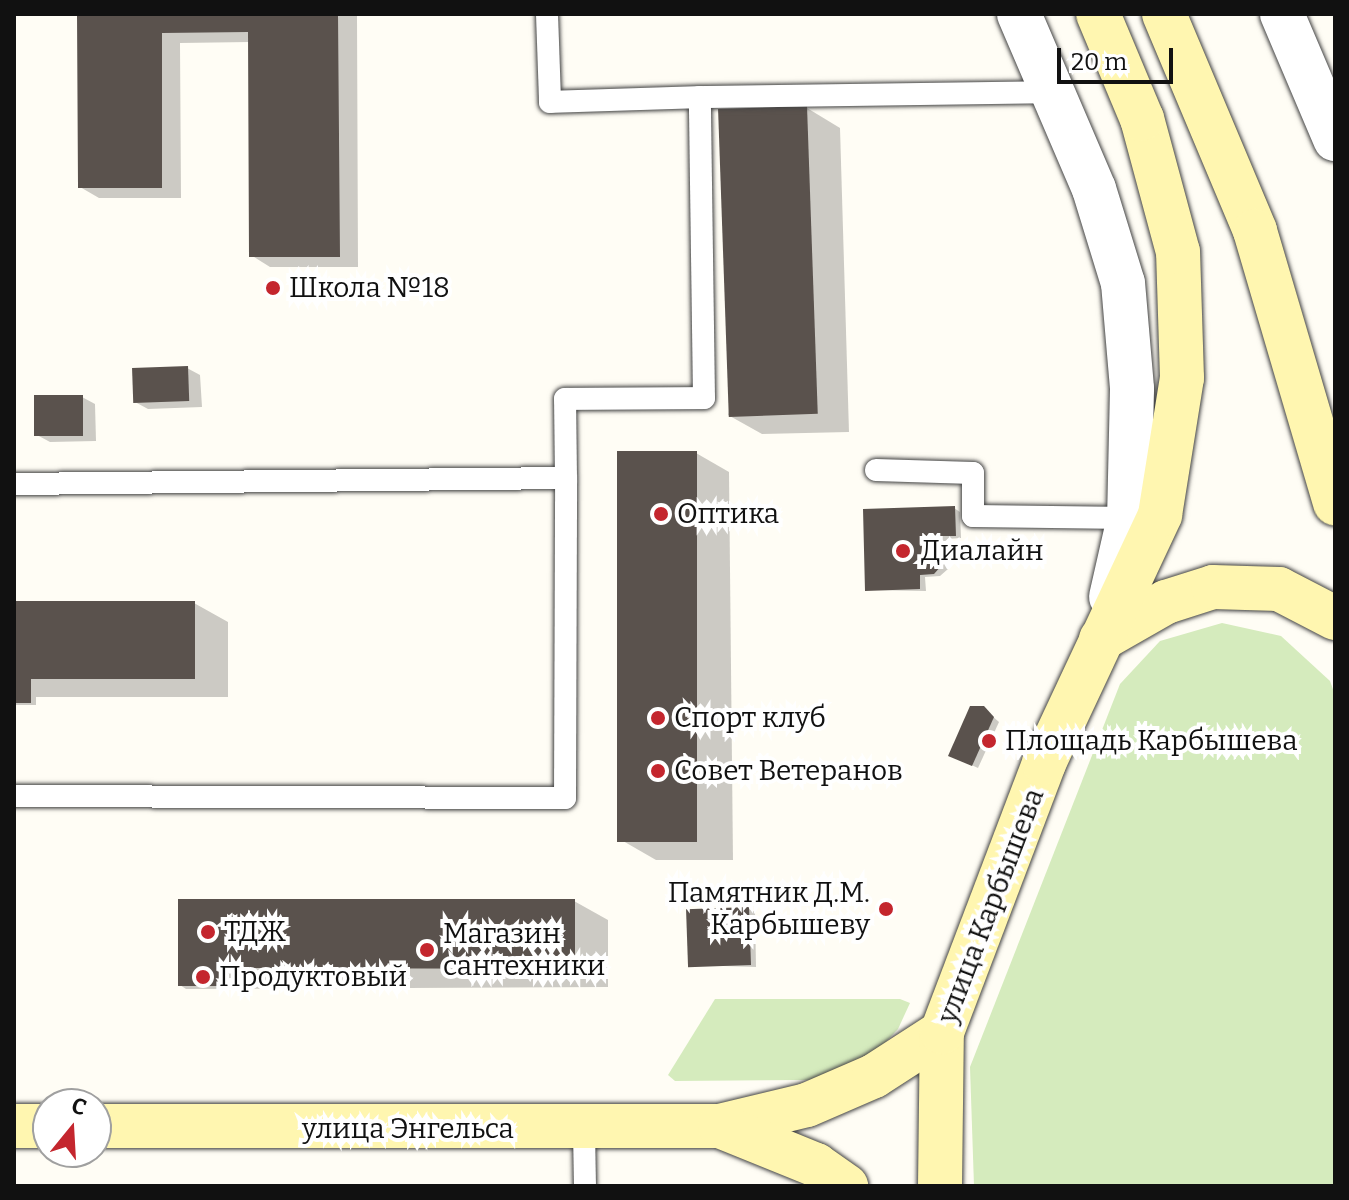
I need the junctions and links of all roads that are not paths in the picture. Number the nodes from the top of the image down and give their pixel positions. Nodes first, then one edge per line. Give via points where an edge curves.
1 (547, 14) edge
2 (1019, 14) edge
3 (1098, 14) edge
4 (1164, 14) edge
5 (1282, 14) edge
6 (1052, 92) junction
7 (700, 97) junction
8 (1335, 139) edge
9 (876, 470) dead end
10 (566, 478) junction
11 (14, 484) edge
12 (1335, 503) edge
13 (1129, 518) junction
14 (1335, 618) edge
15 (1101, 639) junction
16 (14, 796) edge
17 (942, 1032) junction
18 (112, 1126) edge
19 (720, 1126) junction
20 (584, 1130) junction
21 (585, 1186) edge
22 (846, 1186) edge
23 (940, 1186) edge

1 - 7 lane via 550,102
2 - 6 street, улица Карбышева
3 - 15 main road, улица Карбышева via 1142,119 1178,252 1182,378 1160,515
4 - 12 main road via 1255,231
5 - 8 street
6 - 7 lane
6 - 13 street, улица Карбышева via 1094,189 1123,283 1132,389
7 - 10 lane via 704,398 565,399
9 - 13 lane via 973,473 973,516
10 - 11 lane
10 - 16 lane via 565,798
13 - 15 street, улица Карбышева
14 - 15 main road via 1279,589 1213,587 1166,602
15 - 17 main road, улица Карбышева via 1039,777
17 - 19 main road, улица Энгельса via 874,1076 807,1105
17 - 23 main road, улица Карбышева
18 - 20 main road, улица Энгельса
19 - 20 main road, улица Энгельса
19 - 22 main road, улица Энгельса via 816,1165
20 - 21 lane

